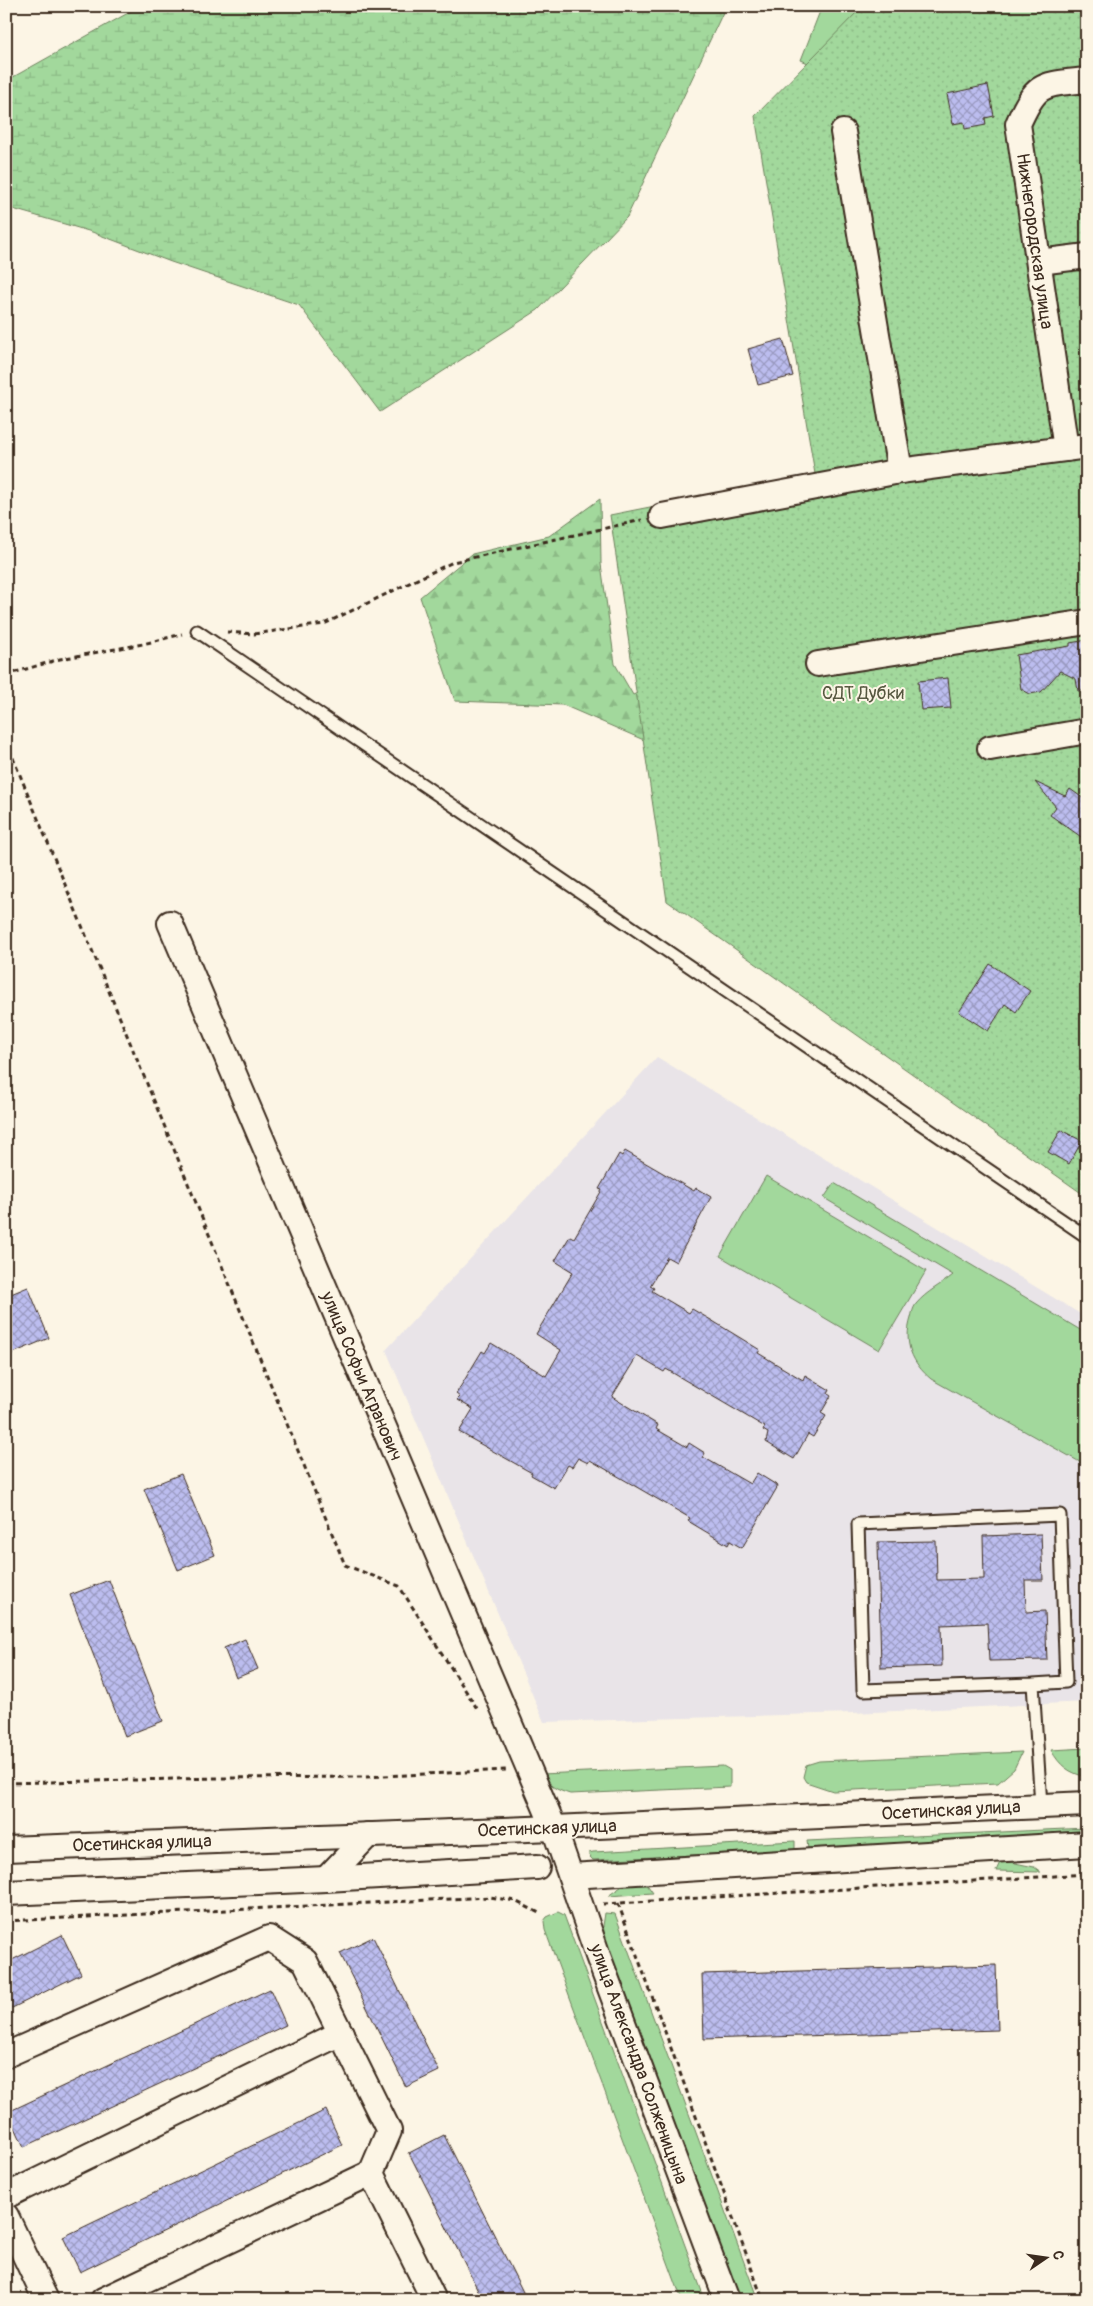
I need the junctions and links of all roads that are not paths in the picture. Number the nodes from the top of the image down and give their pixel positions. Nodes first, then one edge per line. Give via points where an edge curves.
1 (1087, 80) edge
2 (843, 132) dead end
3 (1087, 256) edge
4 (1038, 262) junction
5 (1076, 447) edge
6 (900, 471) junction
7 (662, 516) road end
8 (1087, 622) edge
9 (197, 631) road end
10 (818, 664) dead end
11 (1087, 731) edge
12 (990, 748) dead end
13 (170, 923) dead end
14 (1087, 1237) edge
15 (1033, 1684) junction
16 (1087, 1804) edge
17 (1042, 1805) junction
18 (554, 1828) junction
19 (368, 1835) junction
20 (1087, 1844) edge
21 (6, 1849) edge
22 (537, 1867) dead end
23 (571, 1876) junction
24 (326, 1879) junction
25 (6, 1893) edge
26 (341, 2033) junction
27 (6, 2055) edge
28 (371, 2173) junction
29 (6, 2196) edge
30 (6, 2216) edge
31 (46, 2300) edge
32 (103, 2300) edge
33 (434, 2300) edge
34 (727, 2300) edge

1 - 4 street, Нижнегородская улица via 1045,84 1029,99 1018,124
2 - 6 street
3 - 4 street
4 - 5 street, Нижнегородская улица
5 - 6 street
6 - 7 street
8 - 10 street
9 - 14 lane
11 - 12 street
13 - 18 street, улица Софьи Агранович
15 - 15 lane via 863,1690 858,1524 1060,1515 1066,1682
15 - 17 lane
16 - 17 street, Осетинская улица
17 - 18 street, Осетинская улица
18 - 19 street, Осетинская улица
18 - 23 street, улица Александра Солженицына
19 - 21 street, Осетинская улица
19 - 24 street
20 - 23 street
22 - 24 street
23 - 34 street, улица Александра Солженицына
24 - 25 street
26 - 27 street via 305,1961 269,1938
26 - 28 street via 390,2131
26 - 29 street
28 - 32 street
28 - 33 street
30 - 31 street

